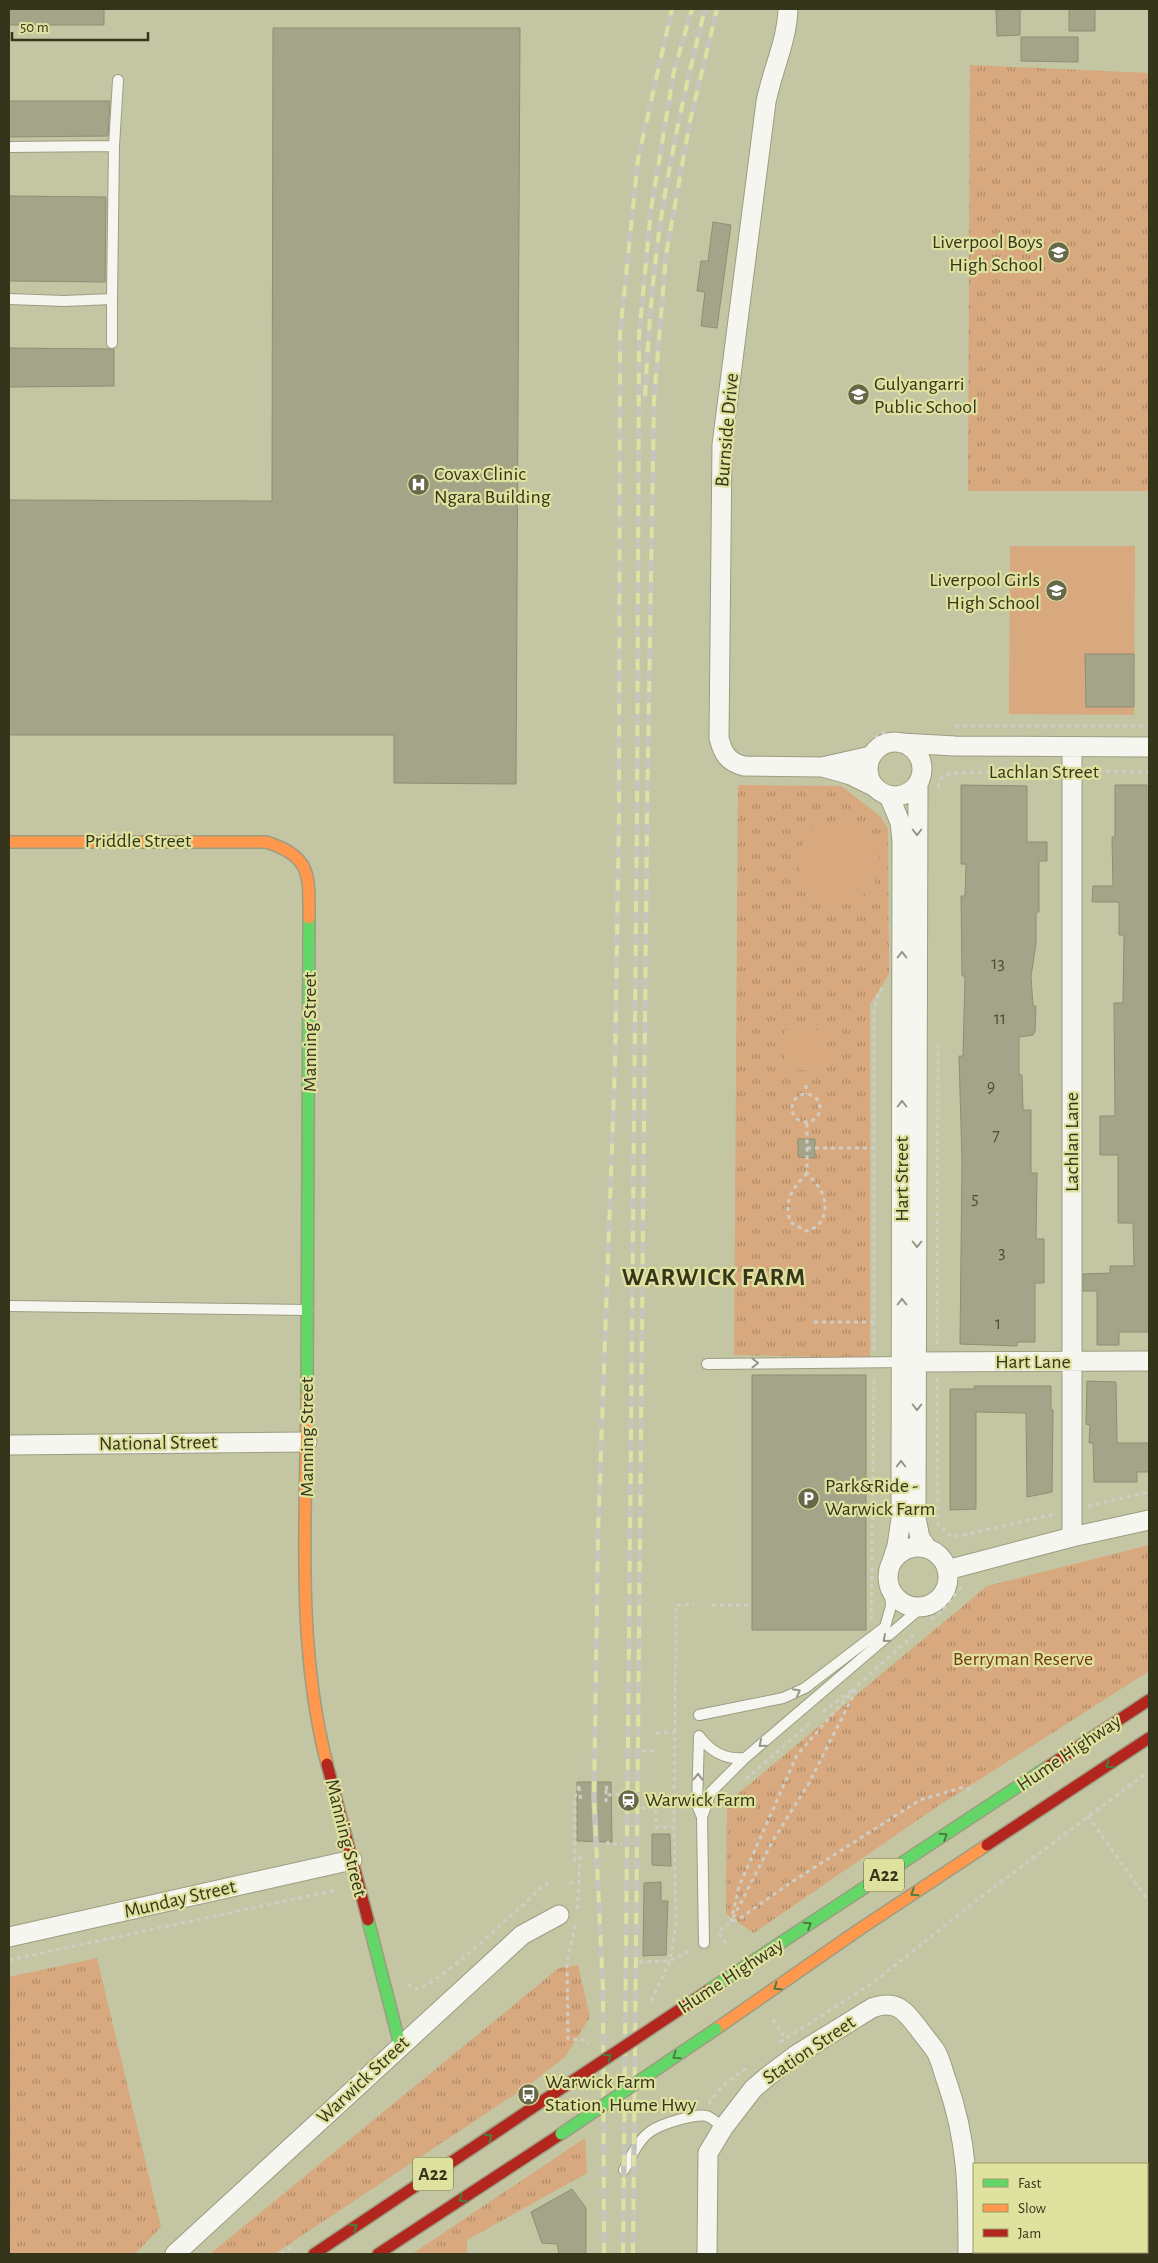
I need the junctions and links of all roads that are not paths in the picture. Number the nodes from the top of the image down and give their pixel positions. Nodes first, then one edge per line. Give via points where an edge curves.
1 (788, 9) edge
2 (118, 80) dead end
3 (114, 146) junction
4 (9, 147) edge
5 (9, 299) edge
6 (112, 299) junction
7 (112, 343) dead end
8 (900, 742) junction
9 (955, 746) junction
10 (1072, 747) junction
11 (1149, 747) edge
12 (871, 756) junction
13 (822, 767) junction
14 (920, 775) junction
15 (882, 791) junction
16 (9, 842) edge
17 (266, 842) joint
18 (9, 1306) edge
19 (308, 1310) junction
20 (1072, 1361) junction
21 (1149, 1361) edge
22 (909, 1362) junction
23 (707, 1364) dead end
24 (307, 1442) junction
25 (9, 1445) edge
26 (1149, 1520) edge
27 (1072, 1537) junction
28 (927, 1548) junction
29 (891, 1564) junction
30 (947, 1570) junction
31 (890, 1589) junction
32 (926, 1613) junction
33 (1149, 1700) edge
34 (699, 1715) dead end
35 (1149, 1738) edge
36 (745, 1758) junction
37 (702, 1817) junction
38 (352, 1860) junction
39 (570, 1918) road end
40 (9, 1937) edge
41 (704, 1943) road end
42 (400, 2045) junction
43 (723, 2128) junction
44 (624, 2170) dead end
45 (175, 2254) edge
46 (314, 2254) edge
47 (378, 2254) edge
48 (707, 2254) edge
49 (968, 2254) edge

1 - 13 street, Burnside Drive via 784,37 766,102 722,445 719,738 722,750 734,764
2 - 3 lane
3 - 4 lane
3 - 6 lane
5 - 6 lane
6 - 7 lane
8 - 9 street
8 - 12 street via 884,745
8 - 14 street via 915,751
9 - 10 street, Lachlan Street
9 - 14 street
10 - 11 street, Lachlan Street
10 - 20 street, Lachlan Lane
12 - 13 street, Burnside Drive
12 - 15 street via 868,772
13 - 15 street, Burnside Drive via 851,775
14 - 15 street via 905,795
14 -> 22 street, Hart Street
22 -> 15 street, Hart Street via 902,840 900,822
16 - 17 main road, Priddle Street
17 - 19 main road, Manning Street via 295,854 307,871 311,891
18 - 19 lane
19 - 24 main road, Manning Street
20 - 21 street, Hart Lane
20 - 22 street, Hart Lane
20 - 27 street, Lachlan Lane
23 -> 22 lane
22 -> 28 street, Hart Street via 916,1518 920,1538
29 -> 22 street, Hart Street via 900,1519
24 - 25 street, National Street
24 - 38 main road, Manning Street via 306,1590 312,1691 320,1736
26 - 27 street
27 - 30 street
28 - 29 street via 902,1551
28 - 30 street via 940,1557
29 - 31 street via 888,1572
30 - 32 street via 945,1589
31 - 32 street via 904,1603
34 -> 31 lane via 783,1698 805,1688 885,1627 891,1606
32 -> 36 lane
46 -> 33 main road, Hume Highway / A22, bridge
35 -> 47 main road, Hume Highway / A22, bridge
36 - 37 lane via 711,1792
37 -> 36 lane via 697,1804 699,1736 706,1746 720,1755
37 - 41 lane
38 - 40 street, Munday Street
38 - 42 main road, Manning Street
39 - 42 street, Warwick Street via 522,1934
42 - 45 street, Warwick Street
43 - 44 lane via 703,2115 650,2131
43 - 48 street, Station Street via 708,2153
43 - 49 street, Station Street via 753,2089 796,2055 872,2008 893,2005 907,2013 936,2051 950,2090 962,2133 968,2180

